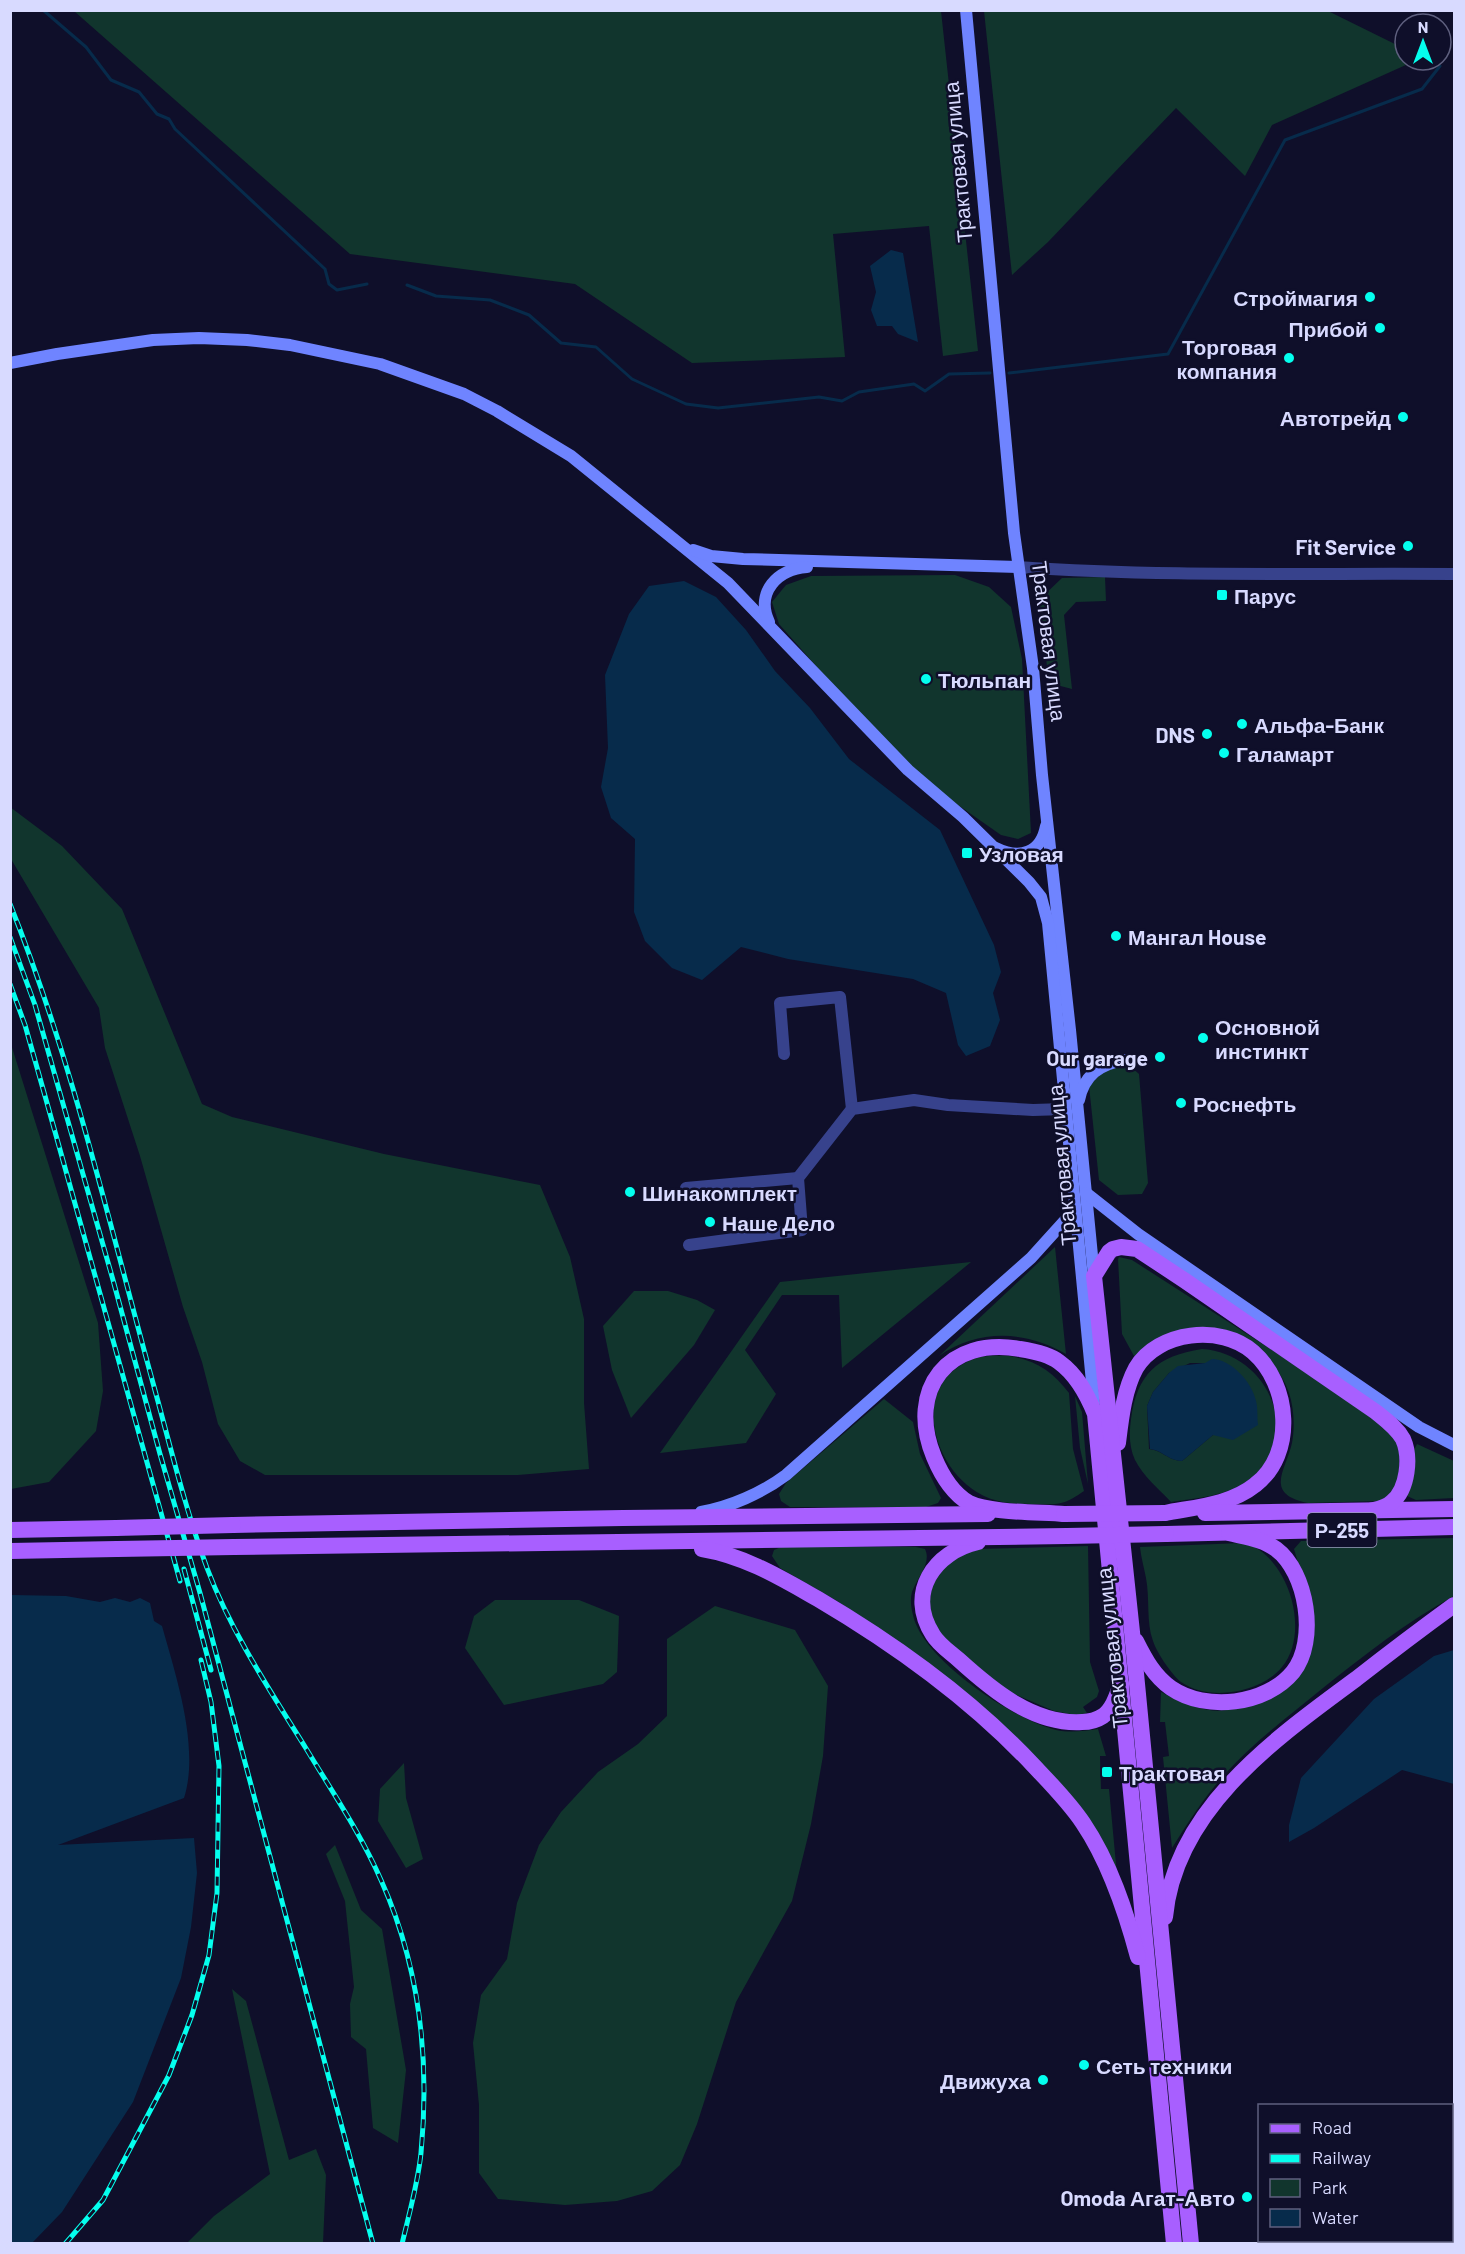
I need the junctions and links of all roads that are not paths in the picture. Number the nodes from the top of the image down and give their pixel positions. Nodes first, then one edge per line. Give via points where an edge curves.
1 (966, 10) edge
2 (10, 363) edge
3 (681, 545) junction
4 (853, 562) junction
5 (1018, 567) junction
6 (1455, 574) edge
7 (773, 628) junction
8 (1047, 819) junction
9 (996, 848) junction
10 (783, 1054) dead end
11 (1124, 1060) dead end
12 (1071, 1108) junction
13 (852, 1109) junction
14 (798, 1178) junction
15 (686, 1188) dead end
16 (1086, 1192) junction
17 (1074, 1201) junction
18 (689, 1245) dead end
19 (1094, 1276) junction
20 (1095, 1414) junction
21 (1455, 1445) edge
22 (1115, 1470) junction
23 (1455, 1509) edge
24 (1370, 1511) junction
25 (1165, 1513) junction
26 (1064, 1514) junction
27 (623, 1518) junction
28 (1455, 1527) edge
29 (10, 1530) edge
30 (1229, 1533) junction
31 (1067, 1536) junction
32 (624, 1543) junction
33 (10, 1551) edge
34 (1455, 1605) edge
35 (1132, 1632) junction
36 (1121, 1683) junction
37 (1163, 1956) junction
38 (1150, 2003) junction
39 (1173, 2244) edge
40 (1191, 2244) edge

1 - 5 main road, Трактовая улица
2 - 3 main road, Трактовая улица via 106,346 199,338 290,345 380,364 464,394 532,430 571,456
3 - 4 main road via 719,557
3 - 7 main road, Трактовая улица via 728,583
4 - 5 main road
4 - 7 main road via 800,567 781,574 769,587 765,599 766,615
5 - 6 street via 1182,574
5 - 8 main road, Трактовая улица via 1033,668
7 - 9 main road, Трактовая улица via 908,770
8 - 9 main road via 1043,840 1035,849 1016,852
8 - 12 main road, Трактовая улица
9 - 12 main road, Трактовая улица via 1038,892 1045,907
10 - 13 street via 780,1003 840,997
11 - 12 main road via 1096,1070
12 - 13 street via 1033,1110 914,1100
12 - 16 main road, Трактовая улица
12 - 17 main road, Трактовая улица
13 - 14 street
14 - 15 street
14 - 18 street via 802,1230
16 - 19 main road, Трактовая улица
16 - 21 main road via 1138,1234 1409,1421
17 - 20 main road, Трактовая улица
17 - 27 main road via 1069,1216 1031,1258 779,1480 716,1508
19 - 22 main road, Трактовая улица
19 - 24 main road via 1113,1249 1137,1250 1389,1422 1405,1446 1405,1476 1393,1502
20 - 26 main road via 1083,1388 1058,1361 1017,1349 984,1348 965,1354 940,1370 928,1391 928,1439 938,1466 958,1494 982,1507
20 - 36 main road, Трактовая улица
22 - 25 main road via 1131,1379 1141,1361 1156,1347 1178,1338 1205,1335 1231,1340 1252,1351 1273,1378 1281,1400 1283,1430 1276,1458 1261,1480 1242,1494
22 - 35 main road, Трактовая улица
23 - 24 main road
24 - 25 main road
25 - 26 main road, bridge
26 - 27 main road
27 - 29 main road, bridge
28 - 30 main road, Р-255
30 - 31 main road, bridge
30 - 35 main road via 1275,1548 1299,1585 1306,1611 1306,1633 1302,1657 1287,1678 1263,1693 1233,1702 1195,1699 1161,1680
31 - 32 main road
31 - 36 main road via 990,1540 955,1551 939,1562 926,1581 922,1600 925,1620 935,1638 987,1685 1050,1719 1072,1723 1099,1718 1113,1704
32 - 33 main road, bridge
32 - 38 main road via 699,1548 760,1567 909,1656 993,1725 1055,1788 1093,1839 1134,1941
34 - 37 main road via 1287,1732 1223,1792 1187,1844 1174,1873
35 - 37 main road, Трактовая улица
36 - 38 main road, Трактовая улица
37 - 40 main road, Трактовая улица
38 - 39 main road, Трактовая улица

